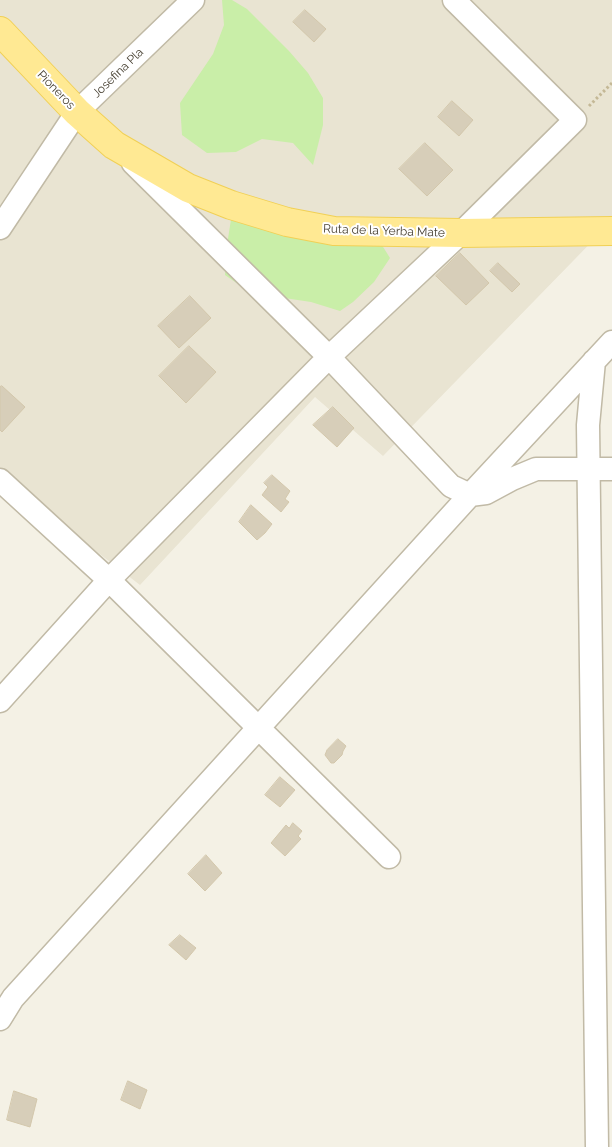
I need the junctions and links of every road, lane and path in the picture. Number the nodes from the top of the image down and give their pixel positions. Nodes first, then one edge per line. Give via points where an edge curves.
1 (193, 0) edge
2 (454, 0) edge
3 (0, 31) edge
4 (612, 82) edge
5 (78, 112) junction
6 (574, 120) junction
7 (114, 145) junction
8 (0, 228) edge
9 (612, 231) edge
10 (461, 233) junction
11 (612, 342) edge
12 (329, 357) junction
13 (594, 361) junction
14 (588, 469) junction
15 (612, 469) edge
16 (0, 480) edge
17 (470, 495) junction
18 (109, 580) junction
19 (0, 700) edge
20 (259, 728) junction
21 (389, 856) dead end
22 (603, 952) edge
23 (0, 1019) edge
24 (597, 1147) edge

1 - 5 street, Josefina Pla
2 - 6 street
3 - 5 main road, Pioneros
4 - 6 path
5 - 7 main road, Pioneros
5 - 8 street, Josefina Pla
6 - 10 street
7 - 10 main road, Ruta de la Yerba Mate via 188,188 286,222 334,231
7 - 12 street
9 - 10 main road, Ruta de la Yerba Mate
10 - 12 street
11 - 13 street
12 - 17 street via 451,486
12 - 18 street
13 - 14 street
13 - 17 street
14 - 15 street
14 - 17 street via 536,469 486,493
14 - 22 street
16 - 18 street
17 - 20 street
18 - 19 street
18 - 20 street
20 - 21 street
20 - 23 street via 13,998
22 - 24 street

